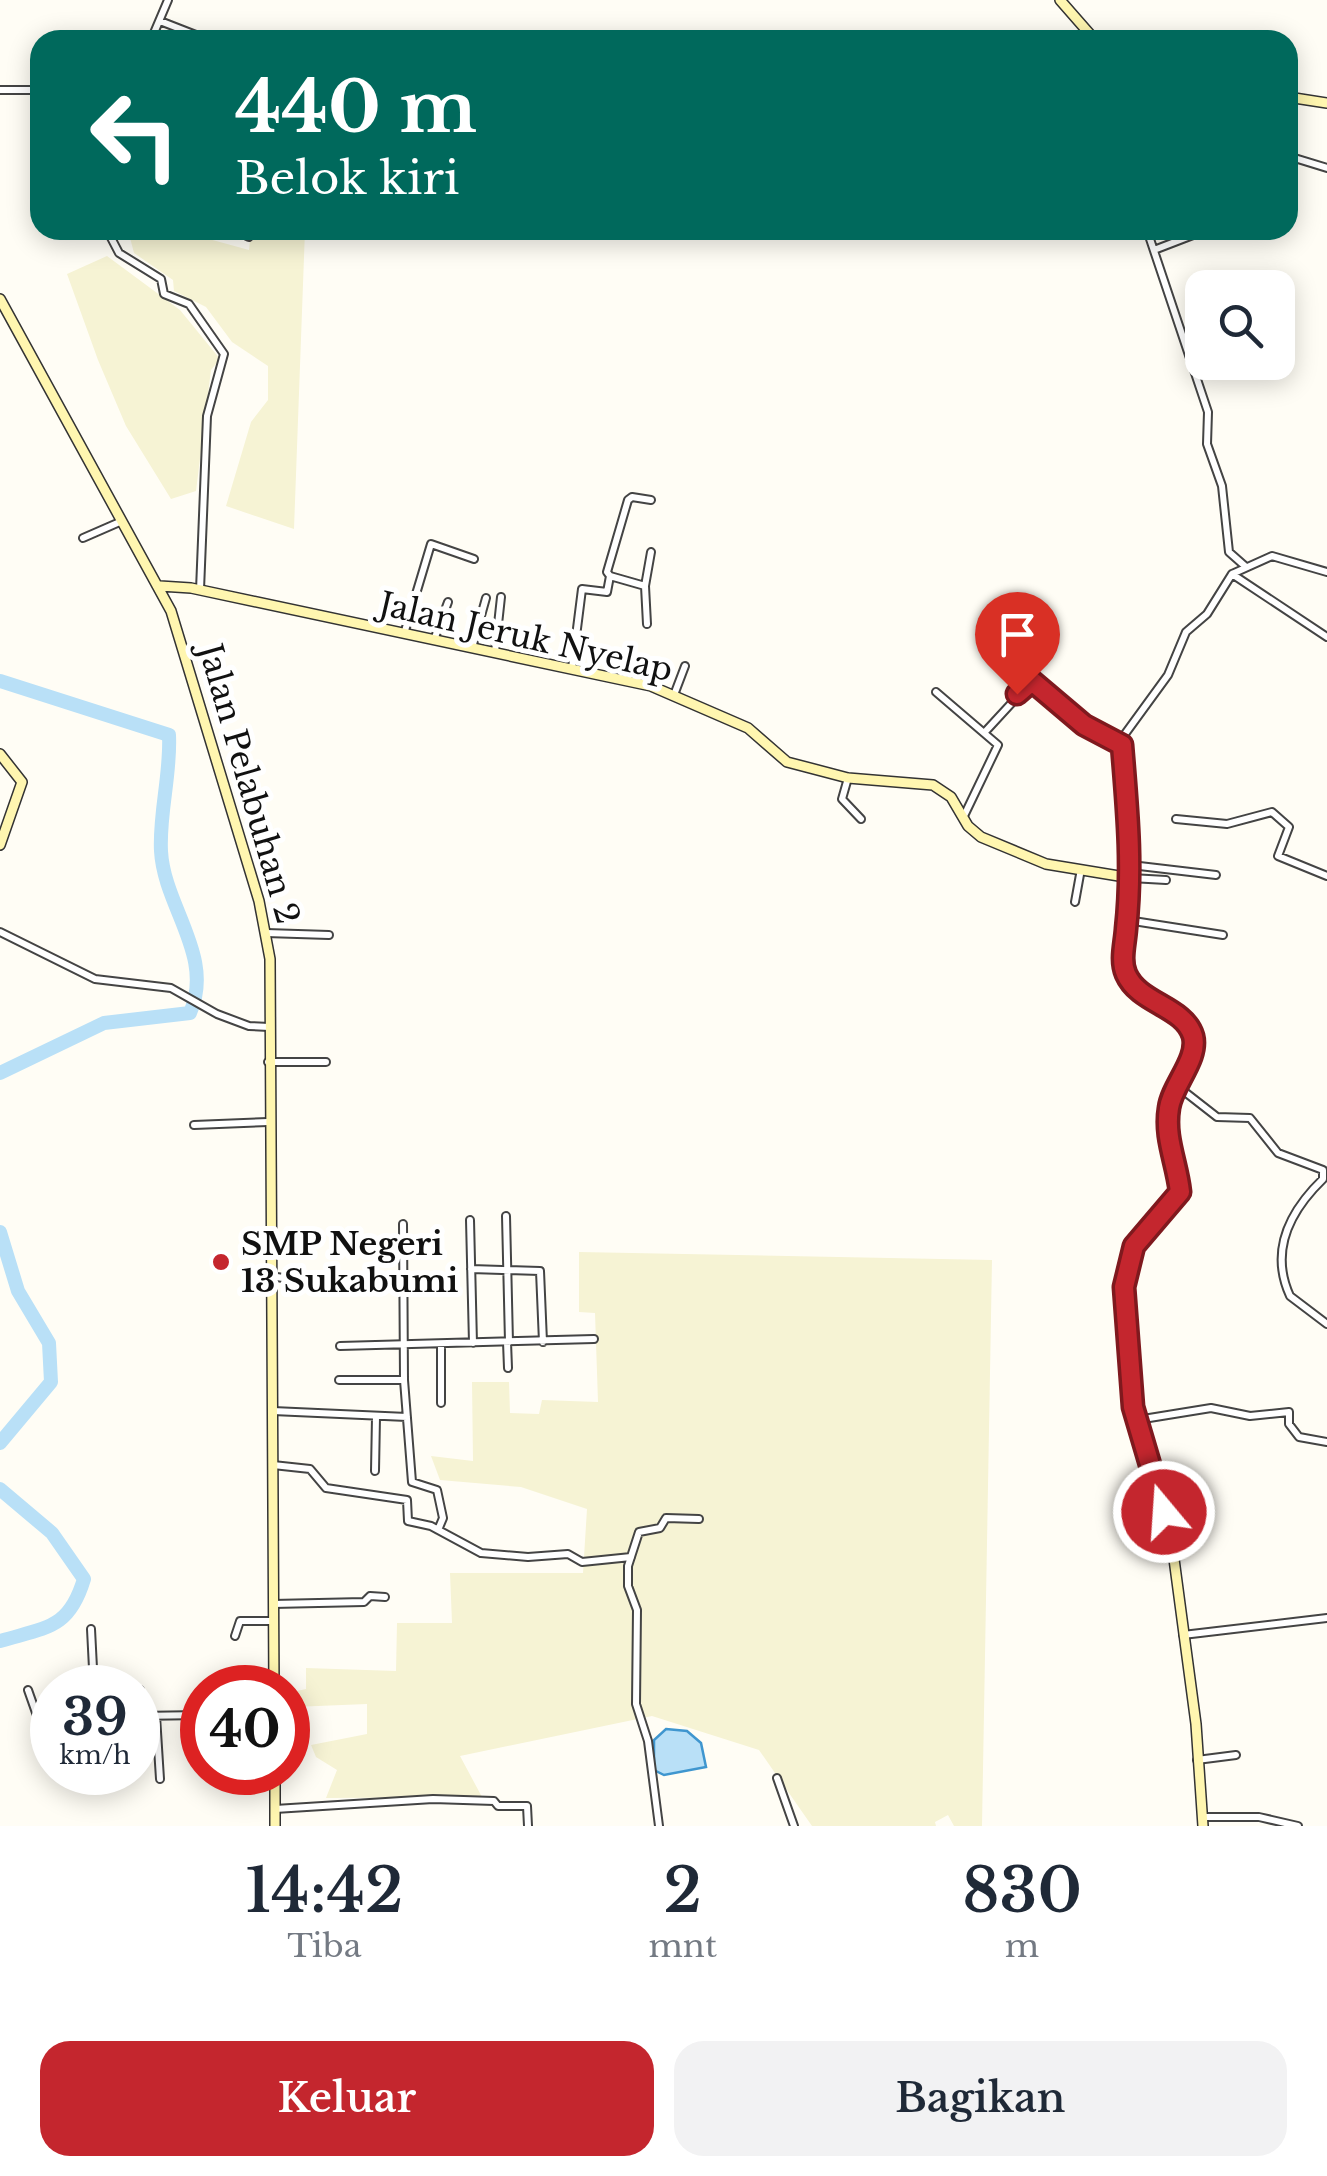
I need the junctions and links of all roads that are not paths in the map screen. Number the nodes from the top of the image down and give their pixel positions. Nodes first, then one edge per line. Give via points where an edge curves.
1 (168, 0) edge
2 (1060, 0) edge
3 (160, 21) junction
4 (156, 30) edge
5 (182, 30) edge
6 (1086, 30) edge
7 (0, 90) edge
8 (30, 90) edge
9 (1298, 99) edge
10 (1327, 103) edge
11 (1298, 158) edge
12 (1327, 168) edge
13 (112, 240) edge
14 (1150, 240) edge
15 (1180, 240) edge
16 (1154, 250) junction
17 (0, 299) edge
18 (651, 500) dead end
19 (123, 521) junction
20 (83, 538) dead end
21 (651, 552) dead end
22 (474, 559) dead end
23 (1248, 568) junction
24 (1327, 572) edge
25 (1232, 574) junction
26 (610, 576) junction
27 (160, 586) junction
28 (645, 586) junction
29 (200, 590) junction
30 (501, 597) dead end
31 (486, 598) dead end
32 (448, 602) dead end
33 (647, 624) dead end
34 (404, 634) junction
35 (1327, 637) edge
36 (434, 640) junction
37 (472, 648) junction
38 (494, 654) junction
39 (685, 666) dead end
40 (572, 668) junction
41 (936, 692) dead end
42 (674, 695) junction
43 (984, 733) junction
44 (1122, 745) junction
45 (0, 754) edge
46 (848, 778) junction
47 (963, 818) junction
48 (861, 819) dead end
49 (1176, 819) dead end
50 (0, 845) edge
51 (1131, 865) junction
52 (1081, 870) junction
53 (1216, 875) dead end
54 (1327, 876) edge
55 (1130, 878) junction
56 (1166, 880) dead end
57 (1074, 902) dead end
58 (1127, 920) junction
59 (0, 932) edge
60 (266, 934) junction
61 (329, 935) dead end
62 (1223, 936) dead end
63 (269, 1027) junction
64 (268, 1062) junction
65 (326, 1062) dead end
66 (1176, 1086) junction
67 (268, 1122) junction
68 (194, 1125) dead end
69 (506, 1216) dead end
70 (470, 1220) dead end
71 (403, 1224) dead end
72 (507, 1269) junction
73 (471, 1270) junction
74 (270, 1276) junction
75 (330, 1286) dead end
76 (1327, 1324) edge
77 (594, 1339) dead end
78 (508, 1342) junction
79 (542, 1342) junction
80 (473, 1343) junction
81 (441, 1345) junction
82 (340, 1346) dead end
83 (404, 1346) junction
84 (508, 1368) dead end
85 (339, 1380) dead end
86 (404, 1380) junction
87 (442, 1403) dead end
88 (273, 1411) junction
89 (376, 1417) junction
90 (406, 1417) junction
91 (1135, 1420) junction
92 (1327, 1442) edge
93 (273, 1465) junction
94 (375, 1471) dead end
95 (698, 1519) dead end
96 (438, 1530) junction
97 (631, 1557) junction
98 (386, 1596) dead end
99 (273, 1604) junction
100 (1327, 1618) edge
101 (273, 1620) junction
102 (91, 1629) dead end
103 (1181, 1634) junction
104 (235, 1636) dead end
105 (93, 1665) edge
106 (274, 1665) edge
107 (28, 1690) dead end
108 (30, 1695) edge
109 (1236, 1755) dead end
110 (1196, 1760) junction
111 (777, 1778) dead end
112 (275, 1795) edge
113 (275, 1808) junction
114 (1202, 1821) edge
115 (275, 1826) edge
116 (528, 1826) edge
117 (659, 1826) edge
118 (794, 1826) edge
119 (1298, 1826) edge

1 - 3 street
2 - 6 street
3 - 4 street
3 - 5 street
7 - 8 street
9 - 10 street
11 - 12 street
13 - 29 street via 119,253 161,279 164,294 192,308 224,354 207,416
14 - 16 street
15 - 16 street
16 - 23 street via 1208,412 1207,444 1222,486 1230,552
17 - 19 street, Jalan Pelabuhan 2
18 - 26 street via 628,500
19 - 20 street
19 - 27 street, Jalan Pelabuhan 2
21 - 28 street
22 - 34 street via 431,544
23 - 24 street via 1272,556
23 - 25 street
25 - 35 street
25 - 44 street via 1207,614 1186,632 1168,675
26 - 28 street
26 - 40 street via 606,592 582,590
27 - 29 street, Jalan Jeruk Nyelap
27 - 60 street, Jalan Pelabuhan 2 via 190,660
28 - 33 street
29 - 34 street, Jalan Jeruk Nyelap
30 - 38 street
31 - 37 street
32 - 36 street
34 - 36 street, Jalan Jeruk Nyelap
36 - 37 street, Jalan Jeruk Nyelap
37 - 38 street, Jalan Jeruk Nyelap
38 - 40 street, Jalan Jeruk Nyelap
39 - 42 street
40 - 42 street, Jalan Jeruk Nyelap
41 - 43 street
42 - 46 street, Jalan Jeruk Nyelap via 748,728 787,762
43 - 44 street via 1032,681 1084,725
43 - 47 street via 998,747
44 - 51 street
45 - 50 street via 22,782
46 - 47 street, Jalan Jeruk Nyelap via 932,785 951,797
46 - 48 street via 842,799
47 - 52 street, Jalan Jeruk Nyelap via 980,837 1046,864
49 - 54 street via 1228,824 1272,812 1289,827 1278,856
51 - 53 street
51 - 55 street
52 - 55 street, Jalan Jeruk Nyelap
52 - 57 street
55 - 56 street
55 - 58 street
58 - 62 street
58 - 66 street via 1123,961 1129,979 1193,1036
59 - 63 street via 95,979 168,987 217,1014
60 - 61 street
60 - 63 street, Jalan Pelabuhan 2
63 - 64 street, Jalan Pelabuhan 2
64 - 65 street
64 - 67 street, Jalan Pelabuhan 2
66 - 76 street via 1216,1116 1250,1118 1278,1152 1324,1171 1289,1222 1280,1252 1290,1296
66 - 91 street via 1168,1127 1180,1192 1141,1234 1125,1276
67 - 68 street
67 - 74 street, Jalan Pelabuhan 2
69 - 72 street
70 - 73 street
71 - 83 street
72 - 73 street
72 - 78 street
72 - 79 street via 541,1272
73 - 80 street
74 - 75 street
74 - 88 street, Jalan Pelabuhan 2
77 - 79 street
78 - 79 street
78 - 80 street
78 - 84 street
80 - 81 street
81 - 83 street
81 - 87 street
82 - 83 street
83 - 86 street
85 - 86 street
86 - 90 street
88 - 89 street
88 - 93 street, Jalan Pelabuhan 2
89 - 90 street
89 - 94 street
90 - 96 street via 412,1482 437,1490
91 - 92 street via 1211,1408 1250,1416 1283,1411 1299,1436
91 - 103 street via 1172,1544
93 - 96 street via 310,1469 326,1488 407,1500 408,1521
93 - 99 street, Jalan Pelabuhan 2
95 - 97 street via 666,1518 660,1528 640,1532
96 - 97 street via 480,1553 568,1554 582,1562
97 - 117 street via 635,1696
98 - 99 street
99 - 101 street, Jalan Pelabuhan 2
100 - 103 street
101 - 104 street via 240,1621
101 - 106 street, Jalan Pelabuhan 2
102 - 105 street
103 - 110 street
107 - 108 street
109 - 110 street
110 - 114 street
111 - 118 street
112 - 113 street
113 - 115 street
113 - 116 street via 433,1799 527,1806
114 - 119 street via 1259,1817

